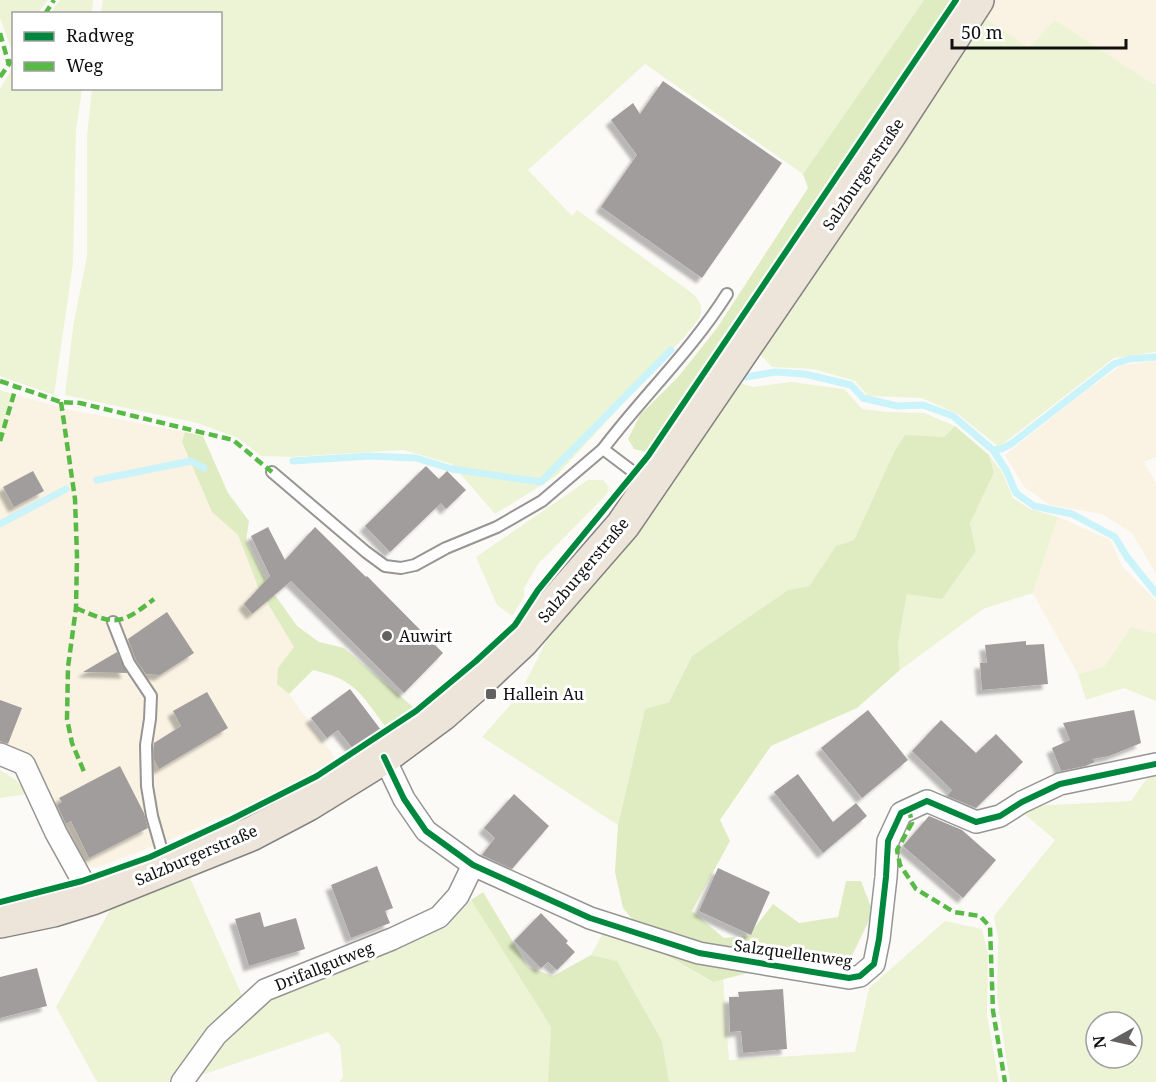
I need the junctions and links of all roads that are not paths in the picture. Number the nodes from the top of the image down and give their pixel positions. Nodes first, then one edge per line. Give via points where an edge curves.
1 (977, 0) edge
2 (727, 294) dead end
3 (603, 449) junction
4 (272, 472) dead end
5 (651, 484) junction
6 (113, 621) dead end
7 (0, 754) edge
8 (384, 757) junction
9 (1156, 764) edge
10 (473, 865) junction
11 (168, 868) junction
12 (92, 898) junction
13 (0, 921) edge
14 (182, 1082) edge

1 - 5 main road, Salzburgerstraße via 890,135
2 - 3 lane via 703,330
3 - 4 lane via 542,501 497,527 401,568 385,566 366,552
3 - 5 lane
5 - 8 main road, Salzburgerstraße via 623,525 522,641 442,714
6 - 11 lane via 129,663 150,696 147,786
7 - 12 street via 24,764
8 - 10 street, Salzquellenweg via 404,799 426,831
8 - 11 main road, Salzburgerstraße via 251,834
9 - 10 street, Salzquellenweg via 1060,784 1000,816 976,822 927,801 901,813 888,841 874,964 860,976 849,978 699,953 590,918
10 - 14 street, Drifallgutweg via 458,896 439,917 265,990 216,1035
11 - 12 main road, Salzburgerstraße
12 - 13 main road, Salzburgerstraße

